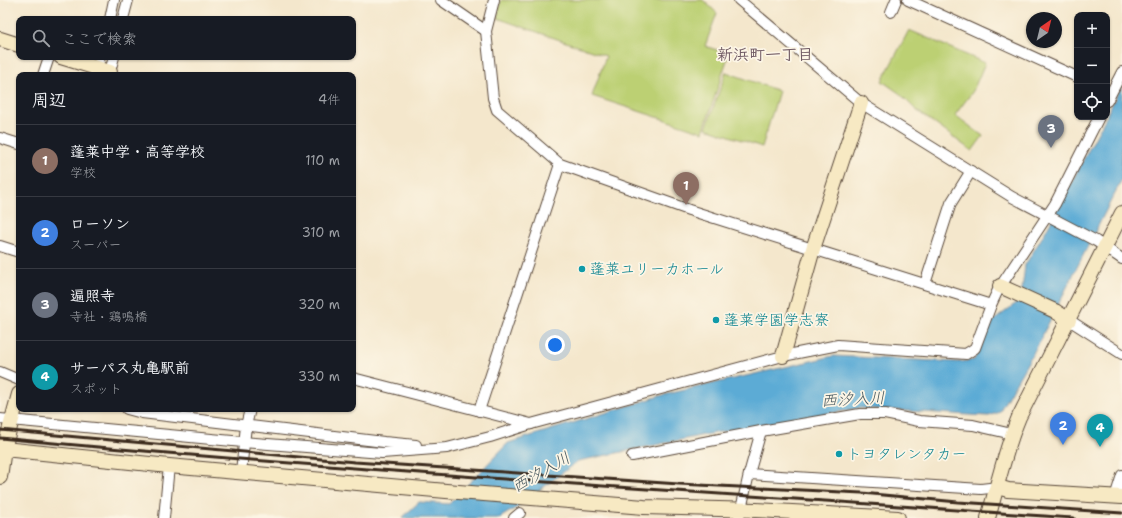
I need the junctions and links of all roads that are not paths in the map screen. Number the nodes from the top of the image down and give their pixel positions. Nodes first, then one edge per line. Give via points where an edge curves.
1 (114, 0) edge
2 (128, 0) edge
3 (440, 0) edge
4 (494, 0) edge
5 (739, 0) edge
6 (896, 0) edge
7 (908, 0) edge
8 (891, 12) dead end
9 (111, 16) edge
10 (124, 16) edge
11 (486, 31) junction
12 (0, 39) edge
13 (16, 44) edge
14 (48, 60) edge
15 (72, 60) edge
16 (111, 60) edge
17 (103, 69) edge
18 (44, 72) edge
19 (1122, 72) edge
20 (1074, 76) edge
21 (1110, 92) edge
22 (862, 103) junction
23 (1097, 120) edge
24 (0, 138) edge
25 (16, 143) edge
26 (560, 164) junction
27 (971, 171) junction
28 (1122, 213) edge
29 (1048, 215) junction
30 (1100, 243) junction
31 (0, 246) edge
32 (813, 249) junction
33 (16, 251) edge
34 (1122, 259) edge
35 (925, 284) junction
36 (1000, 286) junction
37 (991, 305) junction
38 (1069, 320) junction
39 (1122, 354) edge
40 (783, 356) junction
41 (0, 372) edge
42 (16, 378) edge
43 (356, 379) edge
44 (16, 400) edge
45 (479, 411) junction
46 (138, 412) edge
47 (249, 412) edge
48 (172, 413) edge
49 (6, 420) edge
50 (531, 424) junction
51 (246, 426) junction
52 (760, 431) junction
53 (1012, 434) junction
54 (243, 442) junction
55 (447, 448) junction
56 (2, 449) edge
57 (632, 456) dead end
58 (169, 466) junction
59 (241, 471) junction
60 (749, 474) junction
61 (1122, 475) edge
62 (0, 477) edge
63 (998, 487) junction
64 (1118, 497) edge
65 (740, 514) edge
66 (864, 517) edge
67 (164, 518) edge
68 (898, 518) edge
69 (988, 518) edge

1 - 9 street
2 - 10 street
3 - 11 street
4 - 11 street
5 - 22 street
6 - 8 street
7 - 20 street
11 - 26 street via 493,98 497,110
12 - 13 street
14 - 18 street
15 - 17 street
16 - 17 street
19 - 21 street
22 - 27 street
22 - 32 street
23 - 29 street
24 - 25 street
26 - 32 street via 689,210
26 - 45 street
27 - 29 street via 1012,197
27 - 35 street via 951,203
28 - 30 street
29 - 30 street
29 - 36 street
30 - 34 street
30 - 38 street
31 - 33 street
32 - 35 street
32 - 40 street
35 - 37 street
36 - 37 street
36 - 38 street
37 - 40 street via 975,348 966,354 838,344
38 - 39 street
38 - 53 street
40 - 50 street
41 - 42 street
43 - 45 street
44 - 49 street
45 - 50 street
46 - 48 street
47 - 51 street
48 - 51 street
49 - 54 street
49 - 56 street
50 - 55 street
51 - 54 street
51 - 55 street
52 - 53 street via 860,414 885,414 973,425
52 - 57 street
52 - 60 street
53 - 63 street
54 - 55 street via 382,453
54 - 59 street
56 - 58 street
56 - 62 street
58 - 59 street
58 - 67 street
59 - 65 street via 529,499
60 - 63 street via 981,489
60 - 65 street
61 - 64 street
63 - 64 street via 1008,490
63 - 69 street
65 - 66 street via 756,510
66 - 68 street

